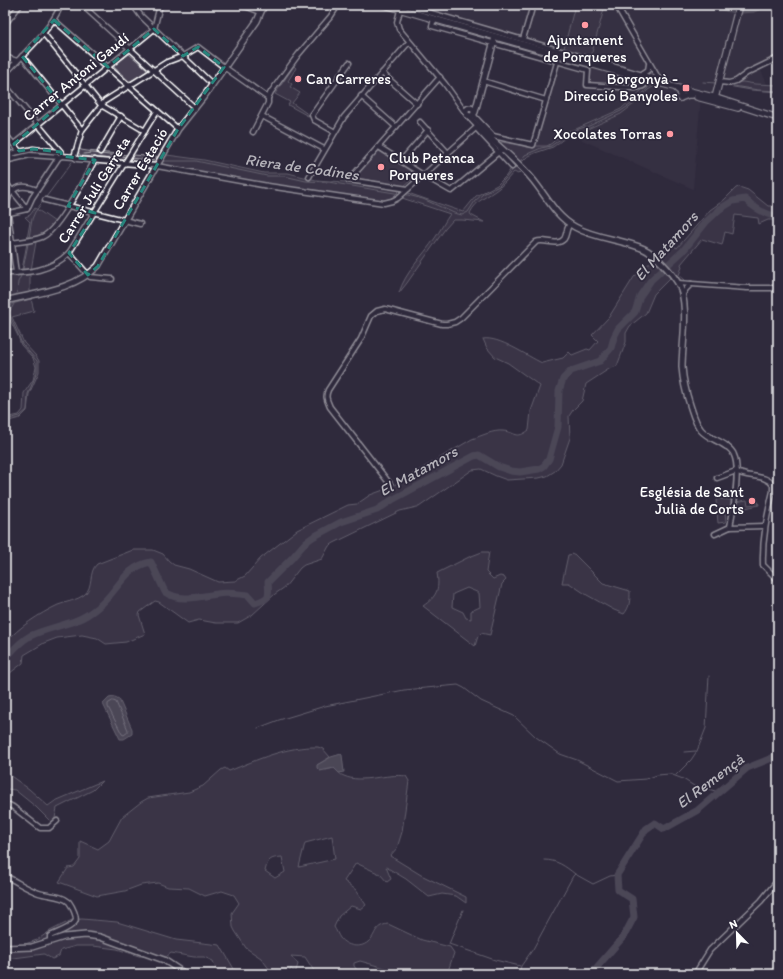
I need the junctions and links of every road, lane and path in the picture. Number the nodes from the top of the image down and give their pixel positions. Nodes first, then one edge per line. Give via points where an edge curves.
1 (20, 5) edge
2 (61, 5) edge
3 (82, 5) edge
4 (133, 5) edge
5 (160, 5) edge
6 (242, 5) edge
7 (264, 5) edge
8 (338, 5) edge
9 (342, 5) edge
10 (385, 5) edge
11 (533, 5) edge
12 (608, 5) edge
13 (617, 6) edge
14 (739, 6) edge
15 (402, 7) edge
16 (335, 10) junction
17 (261, 12) junction
18 (434, 19) junction
19 (54, 20) junction
20 (5, 24) edge
21 (154, 29) junction
22 (44, 34) junction
23 (495, 37) junction
24 (523, 39) junction
25 (409, 42) junction
26 (493, 44) junction
27 (130, 49) junction
28 (559, 55) junction
29 (22, 56) junction
30 (183, 56) junction
31 (5, 57) edge
32 (778, 58) edge
33 (17, 61) junction
34 (557, 62) junction
35 (648, 62) junction
36 (349, 63) dead end
37 (108, 67) junction
38 (224, 67) junction
39 (154, 70) junction
40 (382, 73) junction
41 (5, 74) edge
42 (640, 76) junction
43 (440, 77) junction
44 (483, 81) junction
45 (648, 82) junction
46 (662, 82) junction
47 (212, 84) junction
48 (5, 85) edge
49 (85, 85) junction
50 (719, 85) junction
51 (129, 86) junction
52 (681, 94) junction
53 (697, 95) junction
54 (361, 96) junction
55 (716, 97) junction
56 (268, 98) junction
57 (546, 100) junction
58 (61, 104) junction
59 (417, 104) junction
60 (101, 105) junction
61 (195, 108) junction
62 (744, 110) junction
63 (158, 111) junction
64 (470, 112) junction
65 (120, 116) junction
66 (262, 116) junction
67 (778, 118) edge
68 (420, 122) dead end
69 (37, 124) junction
70 (476, 126) junction
71 (396, 127) junction
72 (82, 130) junction
73 (178, 130) junction
74 (428, 130) junction
75 (145, 131) junction
76 (253, 132) dead end
77 (334, 132) junction
78 (5, 135) edge
79 (14, 144) junction
80 (379, 147) junction
81 (324, 149) junction
82 (19, 151) junction
83 (500, 151) junction
84 (6, 152) edge
85 (100, 152) dead end
86 (448, 153) junction
87 (61, 155) junction
88 (23, 156) junction
89 (74, 156) junction
90 (14, 159) junction
91 (95, 160) junction
92 (5, 161) edge
93 (401, 161) junction
94 (125, 162) junction
95 (158, 165) junction
96 (512, 167) dead end
97 (423, 175) junction
98 (309, 177) dead end
99 (5, 182) edge
100 (408, 189) junction
101 (37, 190) junction
102 (13, 191) junction
103 (45, 200) dead end
104 (68, 206) junction
105 (27, 209) junction
106 (6, 213) edge
107 (95, 213) junction
108 (124, 220) junction
109 (140, 224) dead end
110 (570, 224) junction
111 (12, 243) junction
112 (69, 253) junction
113 (5, 273) edge
114 (16, 273) junction
115 (88, 275) junction
116 (112, 279) dead end
117 (677, 282) junction
118 (692, 284) junction
119 (778, 288) edge
120 (683, 294) junction
121 (5, 301) edge
122 (5, 313) edge
123 (6, 318) dead end
124 (726, 446) joint
125 (736, 471) junction
126 (717, 478) dead end
127 (390, 484) dead end
128 (776, 491) edge
129 (764, 526) junction
130 (730, 527) junction
131 (715, 534) dead end
132 (778, 580) edge
133 (5, 805) edge
134 (57, 821) dead end
135 (5, 876) edge
136 (778, 880) edge
137 (50, 941) junction
138 (5, 948) edge
139 (185, 974) edge
140 (695, 974) edge

1 - 20 street
2 - 19 street
3 - 27 street
4 - 21 street
5 - 21 street
6 - 17 street
7 - 17 street, Carrer Estació
8 - 16 street
9 - 16 street
10 - 15 main road
11 - 24 street
12 - 13 street
13 - 35 street
14 - 50 main road
15 - 18 main road
15 - 24 street
15 - 25 street via 397,25
16 - 56 street via 298,55
17 - 38 street, Carrer Estació
18 - 23 main road
18 - 26 street via 432,26
19 - 22 street
19 - 37 street
21 - 27 street, Carrer Antoni Gaudí
21 - 30 street
22 - 29 street
22 - 49 street
23 - 26 street
23 - 28 main road
24 - 42 street
25 - 40 street
25 - 43 street
26 - 34 street
26 - 44 street
27 - 37 street, Carrer Antoni Gaudí
27 - 39 street
28 - 34 street
28 - 42 main road
29 - 33 street
29 - 58 street
30 - 38 street via 198,47
30 - 39 street
30 - 47 street
31 - 33 street
32 - 50 street via 736,81
33 - 41 street
34 - 45 street via 588,70 587,85 635,88
34 - 57 street
35 - 42 street via 648,70
35 - 46 street
36 - 77 street via 313,113 312,118
37 - 49 street, Carrer Antoni Gaudí
37 - 51 street
38 - 47 street, Carrer Estació
38 - 56 street
39 - 51 street
39 - 61 street
40 - 54 street
40 - 59 street
42 - 45 main road
42 - 46 main road
43 - 59 street
43 - 64 street
44 - 57 street
44 - 64 street
45 - 52 main road
46 - 52 main road
46 - 53 main road
47 - 61 street, Carrer Estació
48 - 69 street
49 - 58 street, Carrer Antoni Gaudí
49 - 60 street
50 - 55 main road
51 - 60 street
51 - 63 street
52 - 53 main road
52 - 53 main road via 685,92
53 - 55 main road
53 - 62 main road
54 - 71 street
54 - 77 street
55 - 62 main road via 718,101
55 - 67 main road
56 - 66 street
57 - 64 street via 533,144 493,136
58 - 69 street, Carrer Antoni Gaudí
58 - 72 street
59 - 71 street
60 - 65 street
60 - 72 street
61 - 73 street, Carrer Estació
62 - 67 main road
63 - 73 street
63 - 75 street, Carrer Juli Garreta
64 - 70 street
65 - 75 street
65 - 85 street
66 - 76 street
66 - 81 street
68 - 74 street
69 - 79 street, Carrer Antoni Gaudí
69 - 87 street
70 - 83 street
70 - 86 street
71 - 80 street
72 - 89 street
73 - 95 street, Carrer Estació
74 - 86 street
74 - 93 street
75 - 94 street, Carrer Juli Garreta
77 - 81 street
78 - 79 street
79 - 82 street
80 - 93 street
80 - 100 street via 349,180
81 - 98 street
82 - 84 street
82 - 87 street via 33,149
82 - 88 street
83 - 96 street
83 - 97 street via 450,191
83 - 110 street via 533,179 555,210
84 - 90 street
86 - 97 street
87 - 88 street
87 - 89 street
87 - 101 street
88 - 90 street
89 - 91 street via 77,159
90 - 92 street
91 - 94 street
91 - 104 street
93 - 97 street
94 - 95 street
94 - 107 street, Carrer Juli Garreta
95 - 100 street via 268,186 379,203 388,203
95 - 108 street, Carrer Estació
97 - 100 street
99 - 102 street
101 - 102 street via 21,186
101 - 105 street
102 - 105 street
102 - 106 street via 7,200
103 - 104 street
104 - 107 street
104 - 111 street via 46,235 38,239
105 - 106 street
106 - 111 street
107 - 108 street
107 - 112 street, Carrer Juli Garreta
108 - 109 street
108 - 115 street, Carrer Estació via 98,266
110 - 117 street via 587,232 643,249 655,257
110 - 127 street via 563,240 536,242 455,322 431,322 385,309 372,315 361,339 328,390 326,399
111 - 114 street
112 - 114 street, Carrer Juli Garreta via 44,269
112 - 115 street
113 - 114 street, Carrer Juli Garreta
115 - 116 street
115 - 121 street, Carrer Estació via 68,285
117 - 118 street
117 - 120 street
118 - 119 street
118 - 120 street
120 - 124 street via 682,368 688,397 698,427 709,437
122 - 123 street
124 - 125 street via 734,455
125 - 126 street
125 - 128 street via 770,481
125 - 130 street
128 - 129 street
129 - 130 street
129 - 132 street via 763,565
130 - 131 street
133 - 134 street via 13,807 40,828 49,828
135 - 137 street via 38,892 69,902 76,921 50,936
136 - 140 street via 761,901 710,950
137 - 138 street via 32,947
137 - 139 street via 72,935 100,937 164,960

